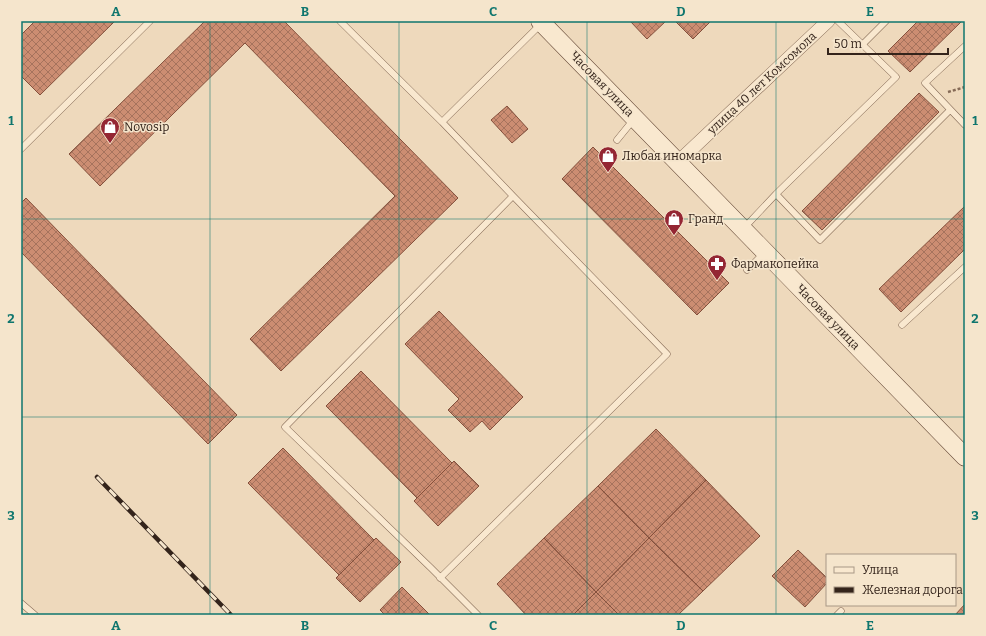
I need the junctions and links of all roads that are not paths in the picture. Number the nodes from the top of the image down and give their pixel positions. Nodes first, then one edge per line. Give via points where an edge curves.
1 (150, 21) edge
2 (340, 21) edge
3 (828, 21) edge
4 (838, 21) edge
5 (886, 21) edge
6 (542, 22) edge
7 (862, 44) junction
8 (965, 46) edge
9 (950, 110) junction
10 (635, 118) junction
11 (442, 122) junction
12 (965, 125) edge
13 (617, 140) dead end
14 (21, 149) edge
15 (678, 162) junction
16 (776, 194) junction
17 (513, 196) junction
18 (743, 230) junction
19 (765, 252) junction
20 (965, 267) edge
21 (747, 270) dead end
22 (902, 325) dead end
23 (965, 457) edge
24 (440, 578) junction
25 (21, 603) edge
26 (34, 615) edge
27 (478, 615) edge

1 - 14 lane
2 - 11 lane
3 - 15 street, улица 40 лет Комсомола
4 - 7 lane
5 - 7 lane
6 - 10 main road, Часовая улица
6 - 11 lane
7 - 16 lane via 896,77
8 - 9 lane via 925,84
9 - 12 lane
9 - 16 lane via 820,240
10 - 13 lane
10 - 15 main road, Часовая улица
11 - 17 lane
15 - 18 main road, Часовая улица
16 - 18 lane
17 - 24 lane via 668,354
17 - 24 lane via 285,427
18 - 19 main road, Часовая улица
19 - 21 lane
19 - 23 main road, Часовая улица
20 - 22 lane
24 - 27 lane
25 - 26 lane

